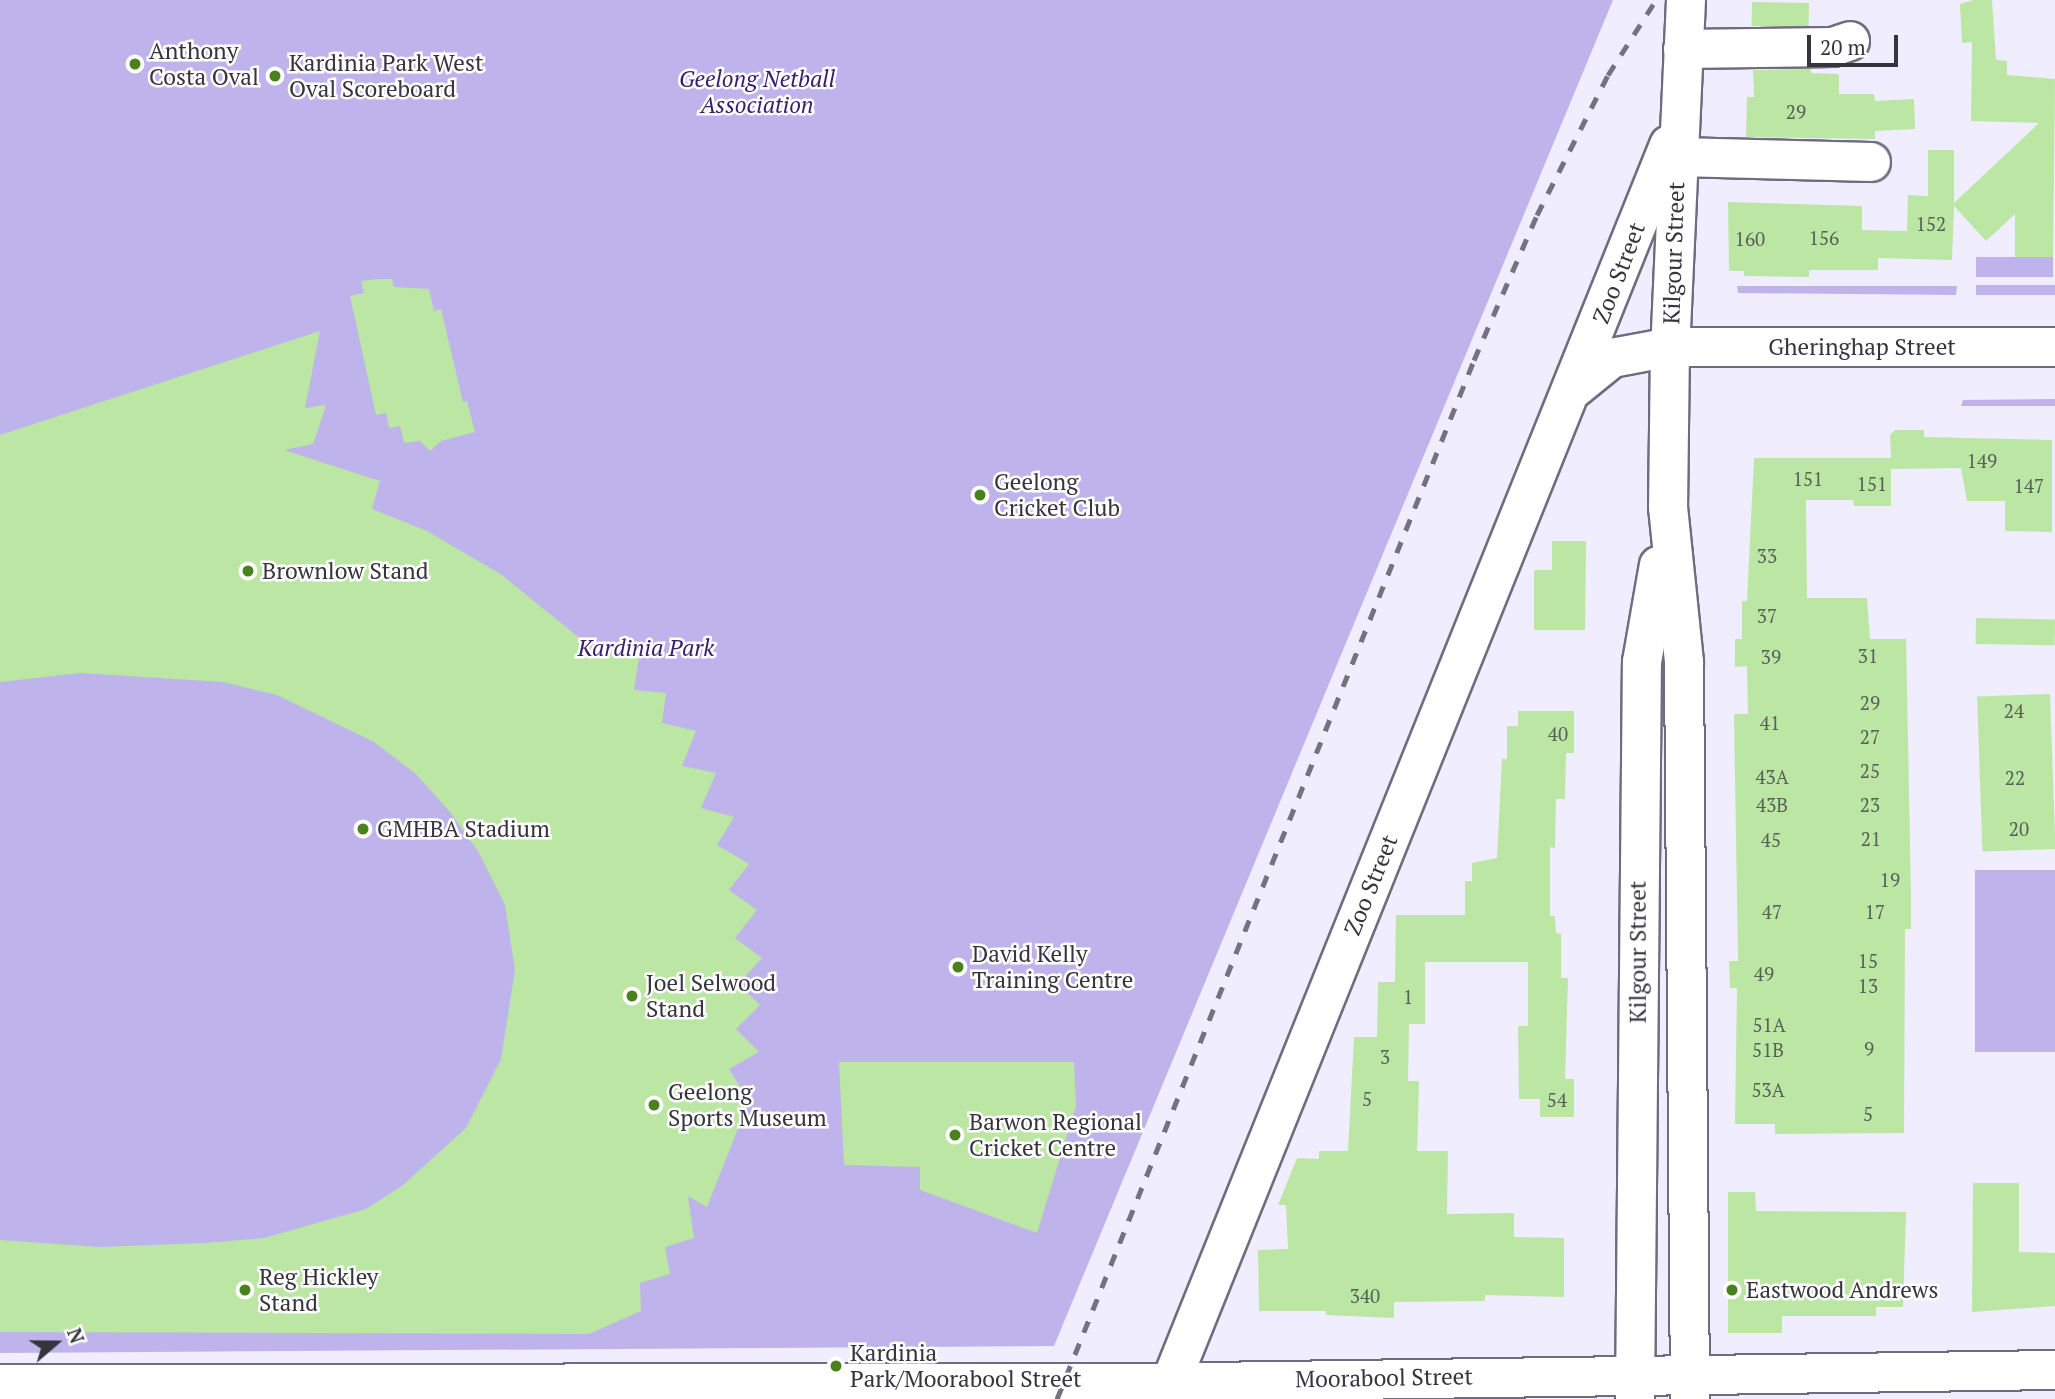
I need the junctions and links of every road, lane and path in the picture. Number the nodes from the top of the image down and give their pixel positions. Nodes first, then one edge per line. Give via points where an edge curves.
1 (1686, 0) edge
2 (1683, 49) junction
3 (1845, 49) dead end
4 (1680, 117) junction
5 (1678, 157) junction
6 (1871, 162) dead end
7 (1670, 347) junction
8 (2055, 347) edge
9 (1573, 389) junction
10 (1668, 507) junction
11 (1638, 872) junction
12 (1683, 874) junction
13 (1639, 1136) junction
14 (1686, 1138) junction
15 (2055, 1370) edge
16 (1636, 1387) edge
17 (1690, 1387) edge
18 (10, 1389) edge
19 (576, 1391) edge
20 (1168, 1391) edge

1 - 2 street, Kilgour Street
2 - 3 street
2 - 4 street, Kilgour Street
4 - 5 street, Kilgour Street
4 - 9 street, Zoo Street
5 - 6 street
5 - 7 street, Kilgour Street
7 - 8 street, Gheringhap Street
7 - 9 street, Zoo Street via 1612,358
7 - 10 street, Kilgour Street
9 - 20 street, Zoo Street via 1553,428
10 - 11 street, Kilgour Street via 1642,662
10 - 12 street, Kilgour Street via 1684,663
11 - 12 street
11 - 13 street, Kilgour Street
12 - 14 street, Kilgour Street
13 - 14 street
13 - 16 street, Kilgour Street
14 - 17 street, Kilgour Street
15 - 17 street, Moorabool Street
16 - 17 street, Moorabool Street
16 - 20 street, Moorabool Street
18 - 19 street, Moorabool Street
19 - 20 street, Moorabool Street

